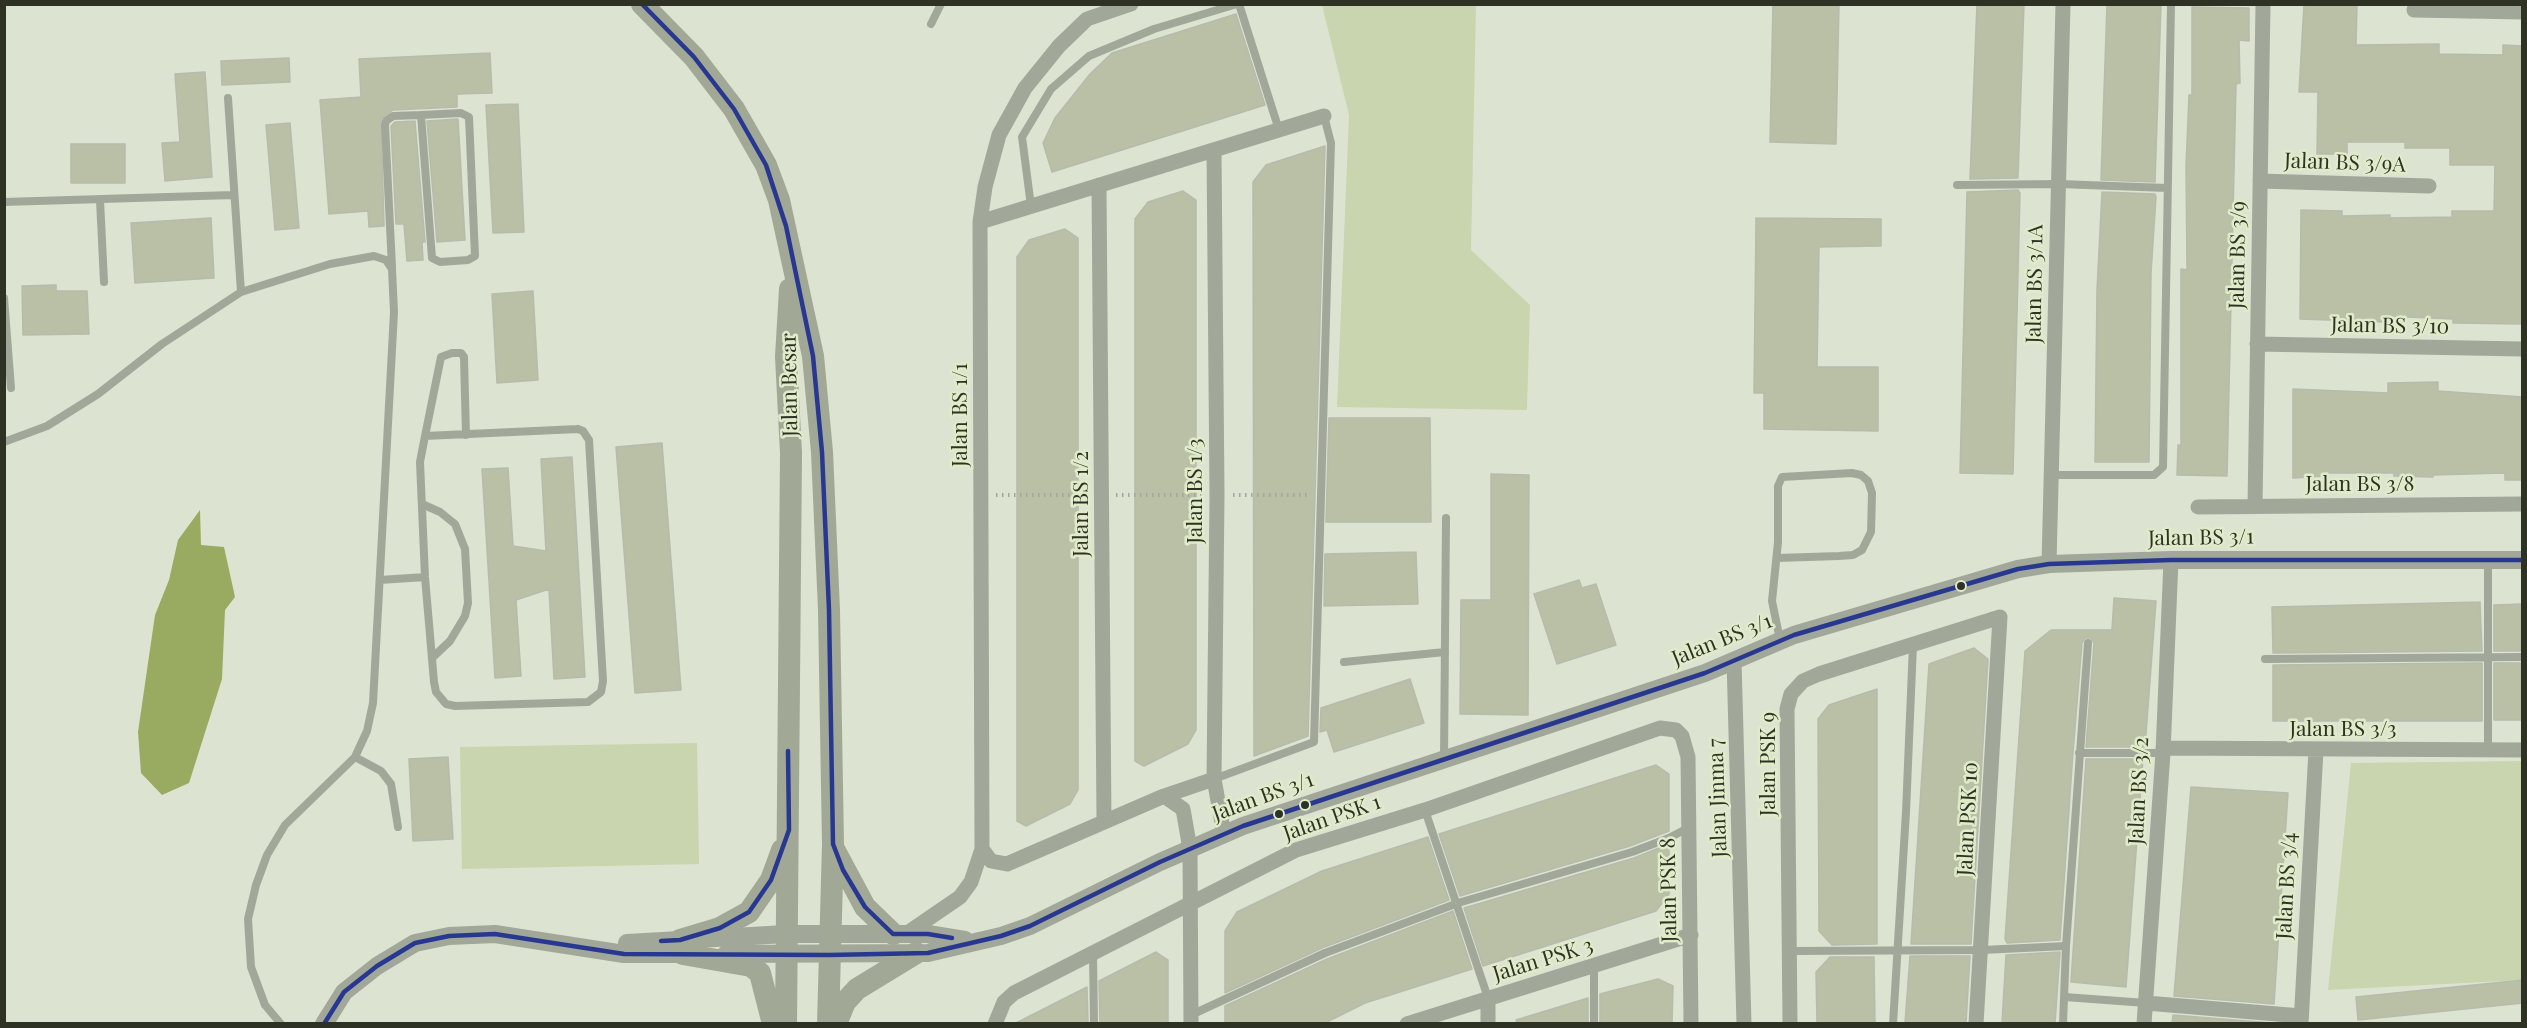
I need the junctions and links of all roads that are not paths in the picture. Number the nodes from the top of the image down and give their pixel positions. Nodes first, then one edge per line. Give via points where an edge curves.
1 (642, 4) edge
2 (941, 4) edge
3 (1131, 4) edge
4 (1238, 4) edge
5 (2063, 4) edge
6 (2171, 4) edge
7 (2263, 4) edge
8 (2414, 10) dead end
9 (2523, 12) edge
10 (930, 24) dead end
11 (228, 99) dead end
12 (421, 115) junction
13 (1324, 116) joint
14 (1280, 130) junction
15 (1215, 150) junction
16 (2260, 181) junction
17 (2059, 184) junction
18 (1099, 185) junction
19 (1957, 185) dead end
20 (2428, 186) dead end
21 (2167, 188) junction
22 (233, 195) junction
23 (100, 200) junction
24 (4, 202) edge
25 (1031, 206) junction
26 (980, 222) junction
27 (792, 261) junction
28 (392, 269) junction
29 (104, 282) dead end
30 (241, 292) junction
31 (4, 298) edge
32 (2257, 344) junction
33 (2523, 349) edge
34 (11, 388) dead end
35 (466, 435) junction
36 (425, 436) junction
37 (4, 442) edge
38 (2051, 475) junction
39 (422, 504) junction
40 (2523, 504) edge
41 (2255, 506) junction
42 (2198, 507) dead end
43 (1446, 518) dead end
44 (1777, 558) junction
45 (2171, 560) junction
46 (2488, 560) junction
47 (2523, 560) edge
48 (2049, 564) junction
49 (425, 577) junction
50 (380, 580) junction
51 (2000, 617) joint
52 (1781, 641) junction
53 (2088, 643) dead end
54 (1913, 644) junction
55 (1445, 652) junction
56 (2488, 657) junction
57 (2523, 657) edge
58 (432, 658) junction
59 (2265, 659) dead end
60 (1734, 660) junction
61 (1344, 662) dead end
62 (2488, 749) junction
63 (2163, 750) junction
64 (2316, 750) junction
65 (2523, 750) edge
66 (2079, 753) junction
67 (355, 757) junction
68 (1688, 757) joint
69 (1444, 759) junction
70 (1214, 779) junction
71 (1164, 796) junction
72 (1425, 810) junction
73 (1104, 822) junction
74 (398, 827) dead end
75 (1689, 827) junction
76 (789, 830) junction
77 (1224, 834) junction
78 (833, 844) junction
79 (982, 849) junction
80 (1190, 849) junction
81 (1458, 903) junction
82 (1191, 906) junction
83 (1691, 935) junction
84 (905, 940) junction
85 (786, 944) junction
86 (830, 945) junction
87 (2066, 946) junction
88 (682, 947) junction
89 (1982, 950) junction
90 (1790, 951) junction
91 (1898, 951) junction
92 (1093, 954) junction
93 (1594, 966) junction
94 (2065, 997) junction
95 (1488, 998) junction
96 (2146, 1003) junction
97 (997, 1018) edge
98 (1191, 1019) edge
99 (2301, 1020) edge
100 (281, 1023) edge
101 (324, 1023) edge
102 (773, 1023) edge
103 (786, 1023) edge
104 (828, 1023) edge
105 (836, 1023) edge
106 (1094, 1023) edge
107 (1407, 1023) edge
108 (1488, 1023) edge
109 (1594, 1023) edge
110 (1691, 1023) edge
111 (1744, 1023) edge
112 (1790, 1023) edge
113 (1893, 1023) edge
114 (1976, 1023) edge
115 (2063, 1023) edge
116 (2145, 1023) edge

1 - 27 main road via 694,57 734,109 766,165 780,200
2 - 10 lane
3 - 26 street, Jalan BS 1/1 via 1087,19 1025,88 999,135
4 - 14 lane
4 - 25 lane via 1154,29 1089,56 1052,89 1022,137
5 - 17 street, Jalan BS 3/1A
6 - 21 lane
7 - 16 street, Jalan BS 3/9
8 - 9 street
11 - 22 lane
12 - 12 lane via 461,113 469,117 476,251 472,259 440,262 432,258
12 - 28 lane via 393,116 386,121
13 - 14 street
13 - 70 lane via 1331,143 1314,742
14 - 15 street
15 - 18 street
15 - 70 street, Jalan BS 1/3
16 - 20 street, Jalan BS 3/9A
16 - 32 street, Jalan BS 3/9
17 - 19 lane
17 - 21 lane
17 - 38 street, Jalan BS 3/1A
18 - 25 street
18 - 73 street, Jalan BS 1/2
21 - 38 lane via 2161,471 2154,475
22 - 23 lane
22 - 30 lane
23 - 24 lane
23 - 29 lane
25 - 26 street
26 - 79 street, Jalan BS 1/1
27 - 76 main road, Jalan Besar via 786,357 791,453
27 - 78 main road, Jalan Besar via 813,356 822,452
28 - 30 lane via 386,260 374,256 330,264
28 - 50 lane via 394,312
30 - 37 lane via 162,344 90,399 47,426
31 - 34 lane
32 - 33 street, Jalan BS 3/10
32 - 41 street, Jalan BS 3/9
35 - 36 lane
35 - 36 lane via 464,357 452,353 441,357
35 - 58 lane via 578,429 588,435 603,681 601,692 588,702 455,706 446,704 436,692
36 - 39 lane via 420,462
38 - 48 street, Jalan BS 3/1A
39 - 49 lane
39 - 58 lane via 455,524 465,549 465,616 450,641
40 - 41 street, Jalan BS 3/8
41 - 42 street, Jalan BS 3/8
43 - 55 lane
44 - 44 lane via 1778,486 1782,477 1852,473 1868,481 1872,493 1871,532 1862,550 1839,556
44 - 52 lane via 1772,601
45 - 46 street, Jalan BS 3/1
45 - 48 street, Jalan BS 3/1
45 - 63 street, Jalan BS 3/2
46 - 47 street, Jalan BS 3/1
46 - 56 lane
48 - 52 street, Jalan BS 3/1 via 1918,597
49 - 50 lane
49 - 58 lane
50 - 67 lane via 373,703 367,731
51 - 54 street, Jalan PSK 9
51 - 89 street, Jalan PSK 10
52 - 60 street, Jalan BS 3/1
53 - 66 lane
54 - 90 street, Jalan PSK 9 via 1803,681 1791,694 1787,709
54 - 91 lane
55 - 61 lane
55 - 69 lane
56 - 57 lane
56 - 59 lane
56 - 62 lane
60 - 69 street, Jalan BS 3/1
60 - 111 street, Jalan Jinma 7
62 - 64 street, Jalan BS 3/3
62 - 65 street, Jalan BS 3/3
63 - 64 street, Jalan BS 3/3
63 - 66 lane
63 - 96 street, Jalan BS 3/2
64 - 99 street, Jalan BS 3/4
66 - 87 lane
67 - 74 lane via 381,771 391,784
67 - 100 lane via 285,825 267,855 256,885 248,920 251,967 265,1005
68 - 72 street, Jalan PSK 1 via 1682,736 1676,730 1652,729
68 - 75 street, Jalan PSK 8
69 - 77 street, Jalan BS 3/1
70 - 71 street
70 - 77 street, Jalan BS 1/3
71 - 73 street
71 - 80 street via 1183,809
72 - 81 lane
72 - 82 street, Jalan PSK 1 via 1296,850
73 - 79 street via 1006,864 991,861
75 - 81 lane via 1632,852
75 - 83 street, Jalan PSK 8
76 - 85 main road, Jalan Besar
76 - 88 main road via 771,880 749,912
77 - 80 street, Jalan BS 3/1
78 - 84 main road via 865,907
78 - 86 main road, Jalan Besar
79 - 84 street, Jalan BS 1/1 via 960,897
80 - 82 street
80 - 84 street, Jalan BS 3/1 via 1030,926 975,941
81 - 95 lane
81 - 98 lane via 1325,953
82 - 92 street, Jalan PSK 1
82 - 98 street
83 - 93 street, Jalan PSK 3
83 - 110 street, Jalan PSK 8
84 - 86 street, Jalan BS 3/1
84 - 86 street, Jalan BS 3/1
84 - 105 main road via 845,1002
85 - 86 street, Jalan BS 3/1
85 - 88 street, Jalan BS 3/1
85 - 103 main road, Jalan Besar
86 - 104 main road, Jalan Besar
87 - 89 lane
87 - 94 lane
88 - 101 street, Jalan BS 3/1 via 624,954 495,934 448,936 415,944 377,966 345,992
88 - 102 main road via 751,966 760,973
89 - 91 lane
89 - 114 street, Jalan PSK 10
90 - 91 lane
90 - 112 street, Jalan PSK 9
91 - 113 lane
92 - 97 street, Jalan PSK 1 via 1014,993 1004,1002
92 - 106 lane
93 - 95 street, Jalan PSK 3
93 - 109 lane
94 - 96 lane
94 - 115 lane
95 - 107 street, Jalan PSK 3
95 - 108 street
96 - 99 street
96 - 116 street, Jalan BS 3/2

